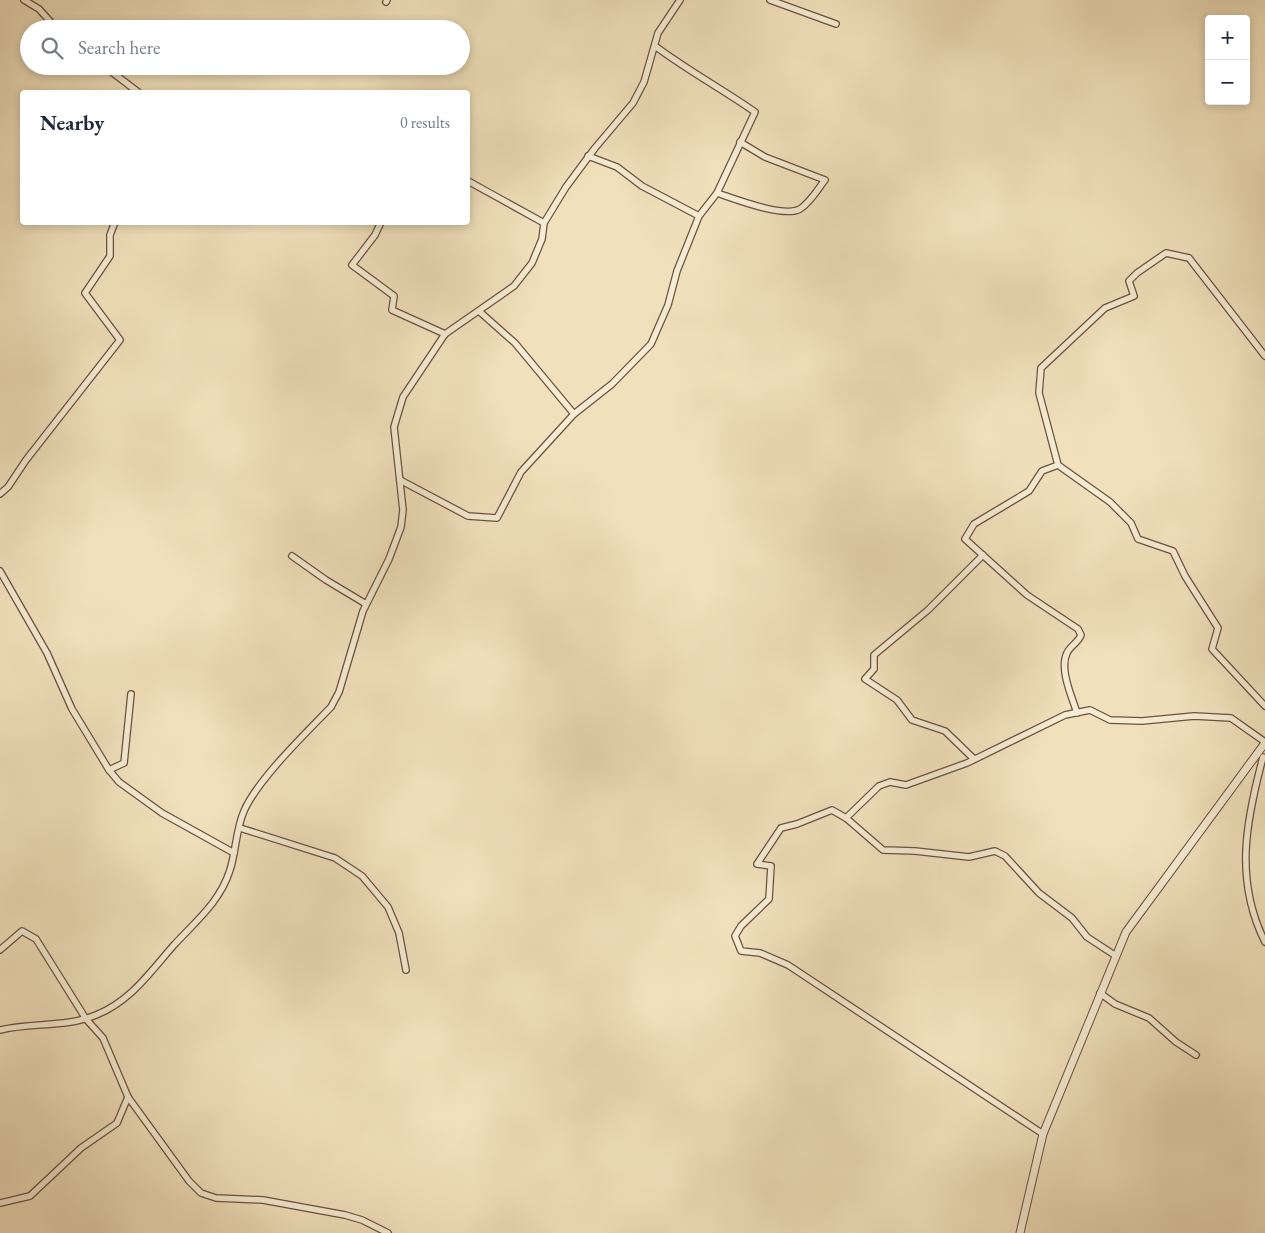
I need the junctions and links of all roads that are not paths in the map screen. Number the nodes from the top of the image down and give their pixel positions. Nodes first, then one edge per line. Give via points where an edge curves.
1 (24, 0) edge
2 (680, 0) edge
3 (770, 0) edge
4 (49, 20) edge
5 (836, 24) dead end
6 (655, 46) junction
7 (116, 75) edge
8 (135, 90) edge
9 (740, 142) junction
10 (588, 156) junction
11 (470, 181) edge
12 (717, 193) junction
13 (699, 216) junction
14 (544, 223) junction
15 (115, 225) edge
16 (380, 225) edge
17 (480, 312) junction
18 (446, 334) junction
19 (1265, 356) edge
20 (574, 414) junction
21 (1058, 465) junction
22 (400, 480) junction
23 (0, 494) edge
24 (292, 556) dead end
25 (983, 556) junction
26 (0, 571) edge
27 (366, 604) junction
28 (132, 694) dead end
29 (1265, 706) edge
30 (1077, 713) junction
31 (1265, 742) edge
32 (1262, 756) edge
33 (974, 759) junction
34 (109, 770) junction
35 (846, 818) junction
36 (240, 828) junction
37 (234, 853) junction
38 (1265, 942) edge
39 (0, 950) edge
40 (1116, 956) junction
41 (406, 970) dead end
42 (1100, 994) junction
43 (86, 1019) junction
44 (0, 1030) edge
45 (1196, 1055) dead end
46 (128, 1097) junction
47 (1043, 1134) junction
48 (0, 1203) edge
49 (388, 1233) edge
50 (1020, 1233) edge

1 - 4 street
2 - 6 street via 658,33
3 - 5 street
6 - 9 street via 688,71 755,112
6 - 10 street via 633,104
7 - 8 street
9 - 12 street
9 - 12 street via 765,157 825,180 798,210 784,212
10 - 13 street via 617,167 642,186
10 - 14 street
11 - 14 street
12 - 13 street
13 - 20 street via 651,344 612,384
14 - 17 street via 542,239 532,263 514,286
15 - 23 street via 110,235 110,256 85,293 120,340 26,460 8,488
16 - 18 street via 352,265 394,296 392,310
17 - 18 street
17 - 20 street via 515,344
18 - 22 street via 414,378 396,414 394,427
19 - 21 street via 1189,258 1166,253 1129,281 1134,296 1105,308 1041,368 1038,393
20 - 22 street via 522,472 497,518 468,516
21 - 25 street via 1042,471 1029,492 974,524 965,539
21 - 29 street via 1110,502 1131,523 1138,539 1173,552 1218,628 1212,649
22 - 27 street via 401,527 390,559
24 - 27 street
25 - 30 street via 1027,595 1078,629 1079,641 1068,650 1063,661
25 - 33 street via 928,610 874,655 874,669 865,680 897,700 912,720 945,731
26 - 34 street via 47,653 72,709
27 - 36 street via 339,692 331,707 258,789 243,812
28 - 34 street via 124,763
30 - 31 street via 1090,710 1110,720 1200,716 1231,718
30 - 33 street via 1065,715
31 - 32 street
32 - 38 street via 1250,806 1245,872 1254,920
32 - 40 street via 1126,932
33 - 35 street via 906,785 890,782 879,786
34 - 37 street via 119,782 162,813
35 - 40 street via 883,850 969,857 996,852 1004,856 1039,893 1072,918 1087,937
35 - 47 street via 832,810 781,828 757,864 771,866 769,899 735,936 741,951 760,953 788,965
36 - 37 street
36 - 41 street via 335,858 362,876 388,907 399,933
37 - 43 street via 220,892 197,923 138,988 118,1003
39 - 43 street via 22,931 36,939
40 - 42 street
42 - 45 street via 1114,1004 1149,1018
42 - 47 street
43 - 44 street
43 - 46 street via 103,1038
46 - 48 street via 117,1123 81,1148 30,1196
46 - 49 street via 183,1174 201,1193 216,1198 263,1200 345,1215
47 - 50 street

